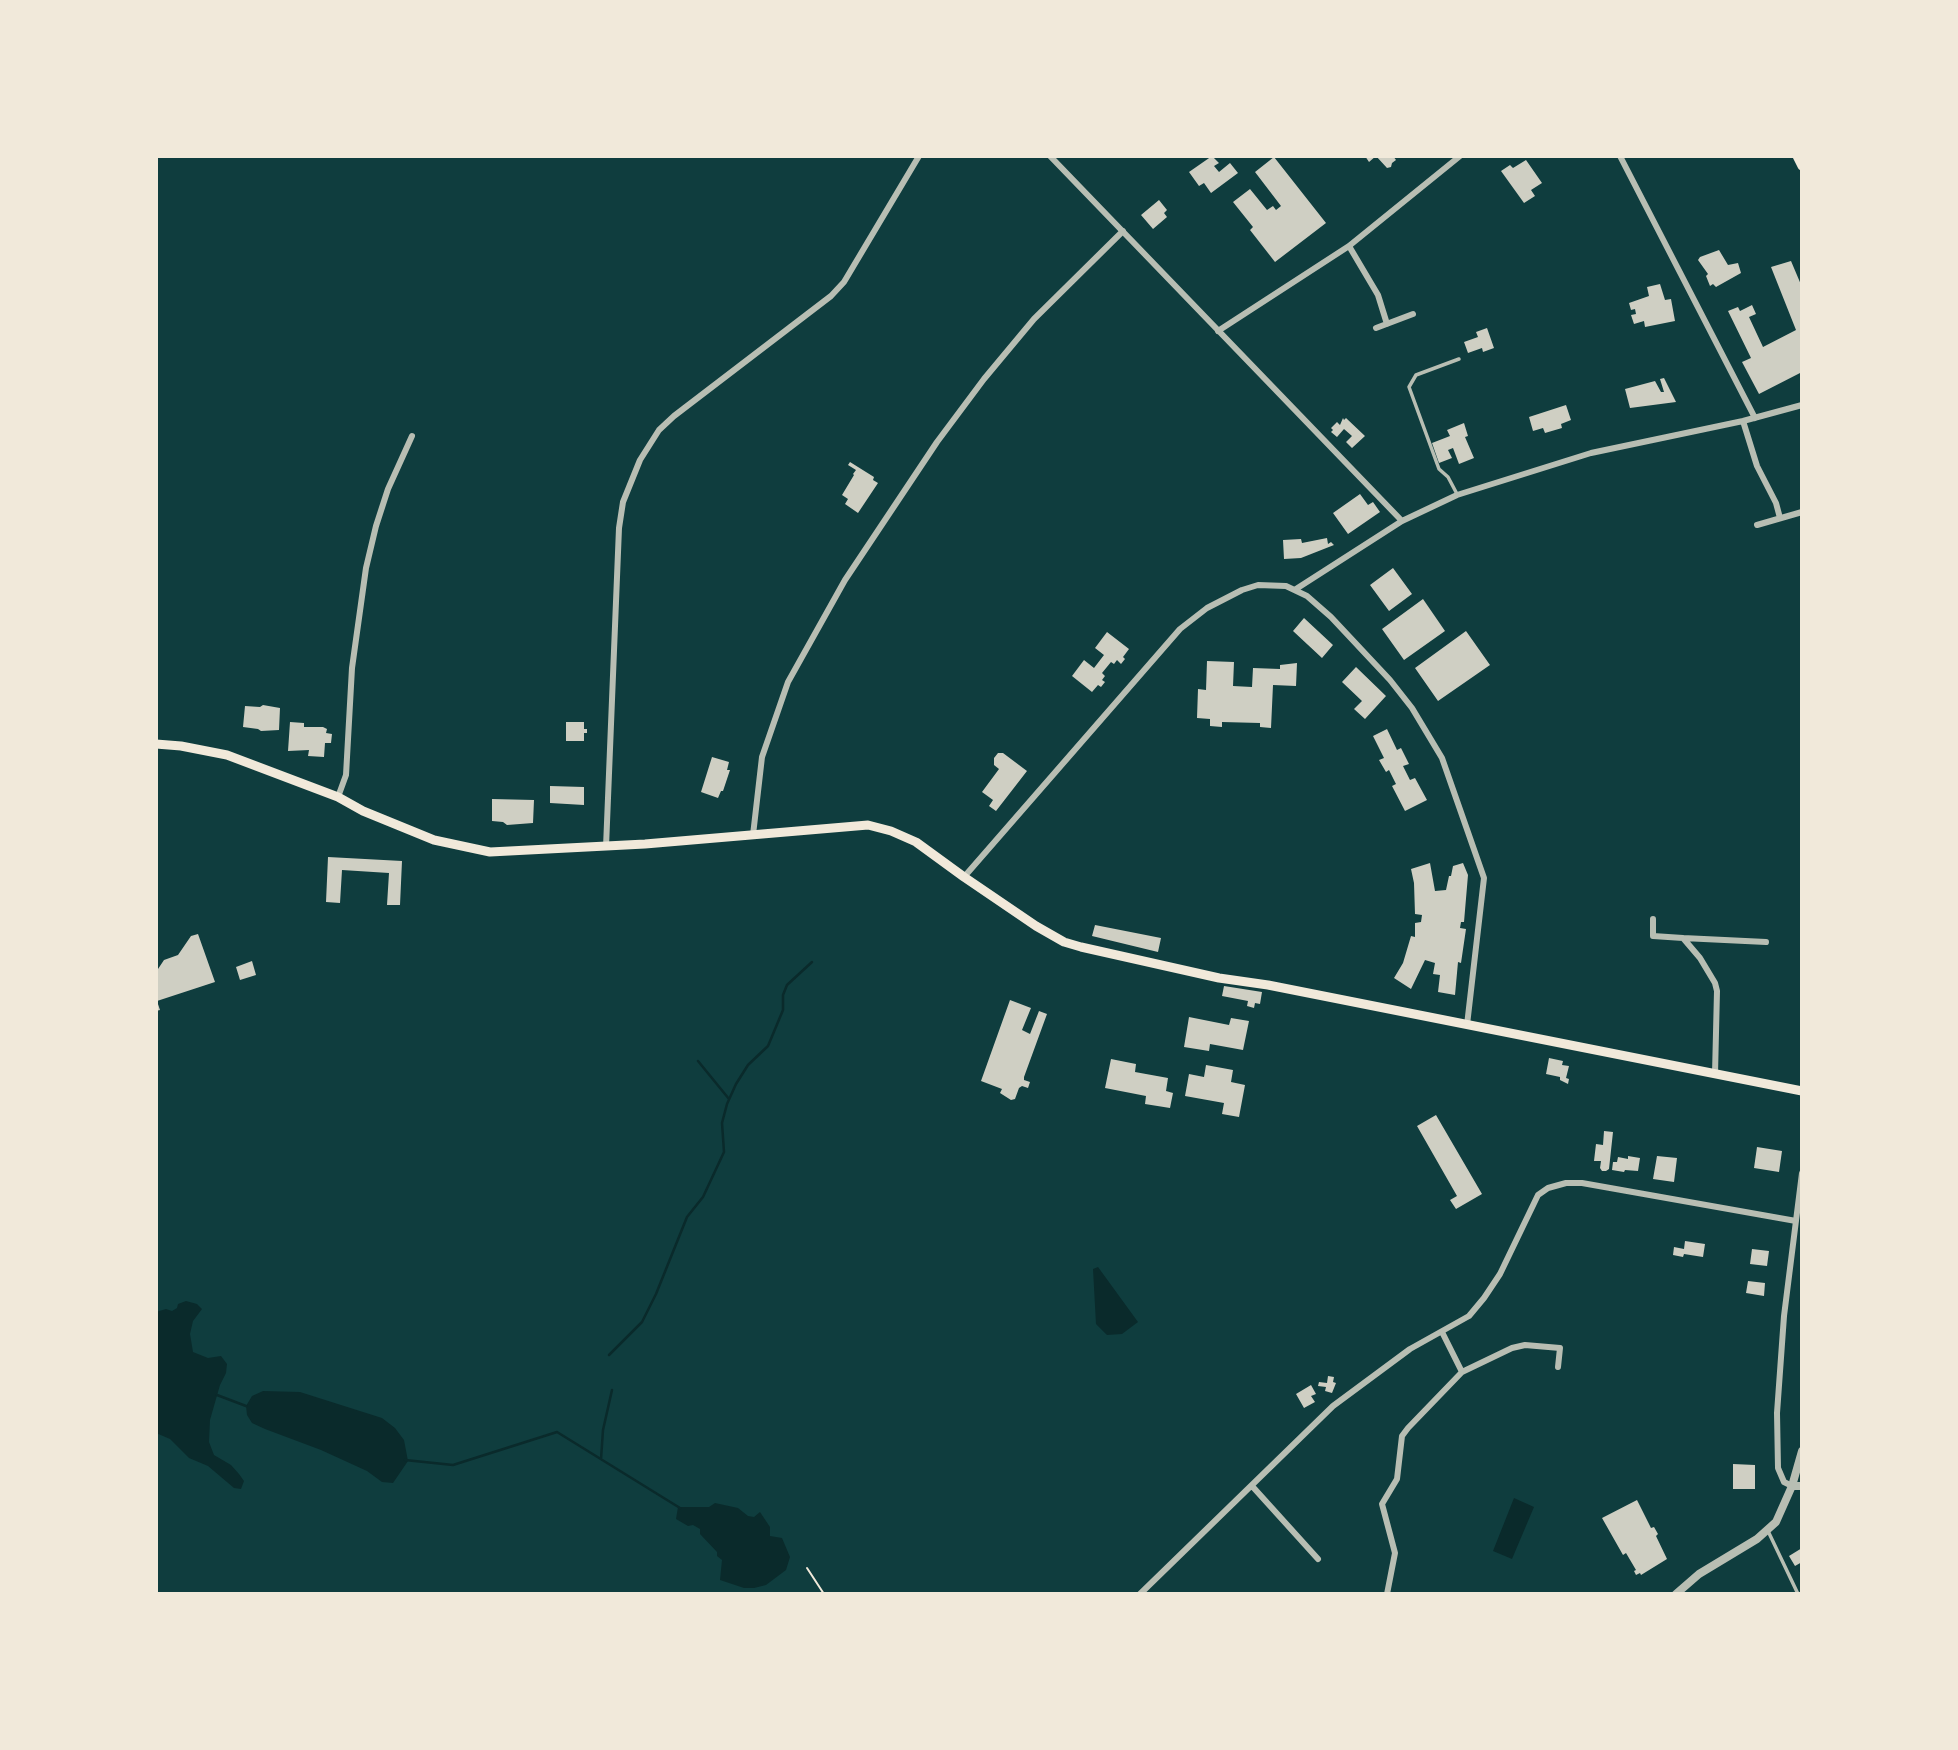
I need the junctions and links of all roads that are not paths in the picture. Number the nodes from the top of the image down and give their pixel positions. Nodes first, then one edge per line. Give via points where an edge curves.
1 (919, 156) edge
2 (1050, 156) edge
3 (1460, 156) edge
4 (1620, 156) edge
5 (1797, 156) edge
6 (1802, 166) edge
7 (1123, 231) junction
8 (1349, 246) junction
9 (1413, 314) dead end
10 (1387, 324) junction
11 (1376, 328) dead end
12 (1218, 331) junction
13 (1459, 359) dead end
14 (1802, 405) edge
15 (1755, 418) junction
16 (1743, 421) junction
17 (412, 436) dead end
18 (1457, 495) junction
19 (1802, 512) edge
20 (1780, 518) junction
21 (1402, 521) junction
22 (1758, 525) dead end
23 (1296, 589) junction
24 (156, 744) edge
25 (338, 797) junction
26 (754, 835) junction
27 (606, 847) junction
28 (964, 877) junction
29 (1653, 919) dead end
30 (1682, 938) junction
31 (1766, 942) dead end
32 (1467, 1025) junction
33 (1715, 1073) junction
34 (1802, 1091) edge
35 (1802, 1172) edge
36 (1796, 1221) junction
37 (1442, 1332) junction
38 (1558, 1367) dead end
39 (1462, 1372) junction
40 (1802, 1451) edge
41 (1252, 1486) junction
42 (1791, 1486) junction
43 (1802, 1486) edge
44 (1768, 1531) junction
45 (1318, 1559) dead end
46 (1140, 1594) edge
47 (1387, 1594) edge
48 (1676, 1594) edge
49 (1798, 1594) edge

1 - 27 street via 844,282 674,416 640,460 623,502 619,528
2 - 7 street
3 - 8 street
4 - 15 street
5 - 6 main road
7 - 12 street
7 - 26 street via 1034,318 984,379 845,580 788,682 762,757
8 - 10 street via 1378,295
8 - 12 street
9 - 10 street
10 - 11 street
12 - 21 street
13 - 18 lane via 1416,375 1409,387 1439,469
14 - 15 street
15 - 16 street
16 - 18 street via 1591,453
16 - 20 street
17 - 25 street via 388,489 366,568 352,668 346,775
18 - 21 street
19 - 20 street
20 - 22 street
21 - 23 street
23 - 28 street via 1274,584 1242,590 1180,629
23 - 32 street via 1331,617 1390,680 1445,765 1483,878
24 - 25 main road via 228,755
25 - 27 main road via 434,840 490,852
26 - 27 main road
26 - 28 main road via 868,825 916,842
28 - 32 main road via 1064,942 1219,978
29 - 30 street via 1653,936
30 - 31 street
30 - 33 street via 1715,983
32 - 33 main road
33 - 34 main road
35 - 36 street
36 - 37 street via 1582,1183 1559,1184 1538,1195 1485,1298 1469,1316
36 - 42 street via 1777,1412 1778,1468
37 - 39 street
37 - 41 street via 1409,1349 1333,1406
38 - 39 street via 1560,1348 1525,1345
39 - 47 street via 1402,1436 1397,1479 1381,1504 1395,1553
40 - 42 street
41 - 45 street
41 - 46 street
42 - 43 street
42 - 44 street
44 - 48 street via 1699,1574
44 - 49 lane

